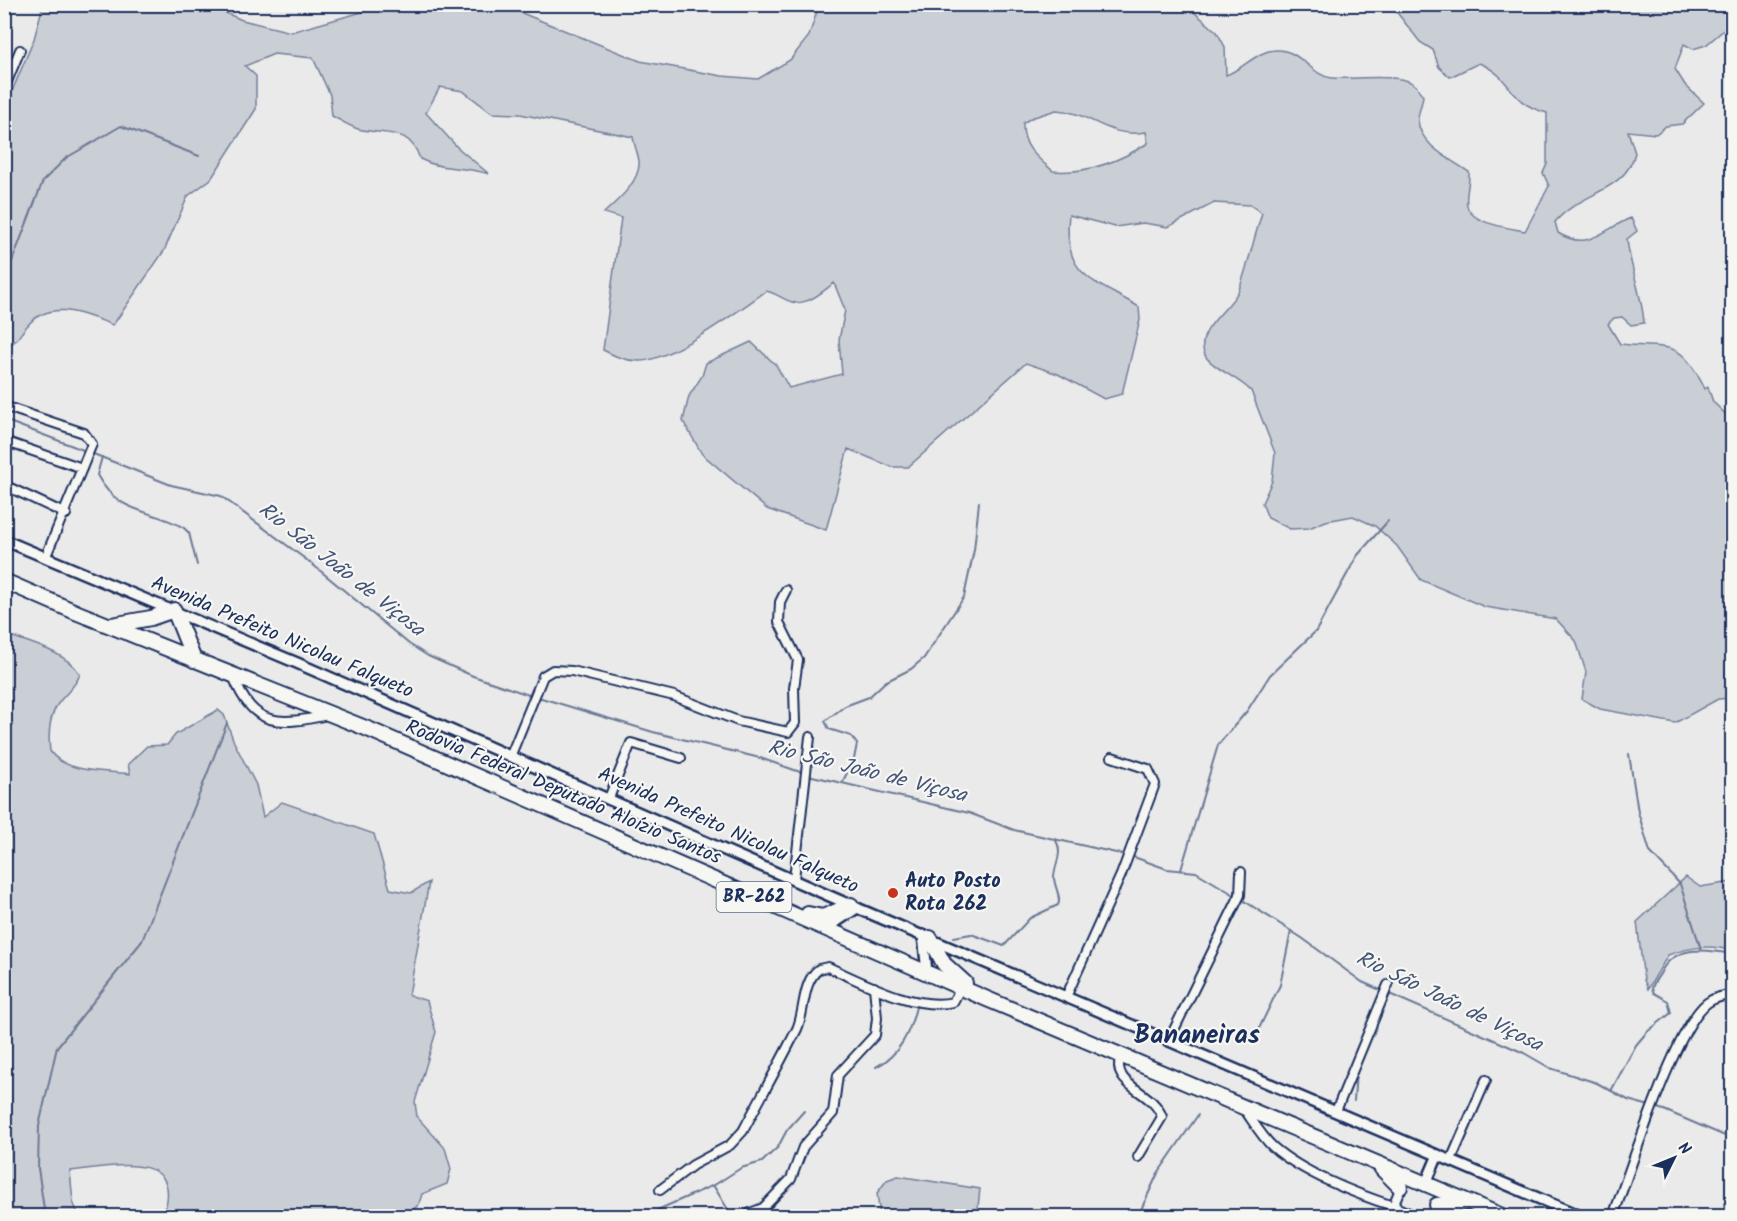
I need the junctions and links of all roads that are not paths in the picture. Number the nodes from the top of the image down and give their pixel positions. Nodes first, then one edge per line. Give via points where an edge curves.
1 (20, 51) dead end
2 (4, 89) edge
3 (4, 406) edge
4 (4, 441) edge
5 (82, 468) junction
6 (4, 485) edge
7 (66, 514) junction
8 (4, 540) edge
9 (46, 556) junction
10 (4, 581) edge
11 (786, 590) dead end
12 (174, 610) junction
13 (112, 626) junction
14 (194, 660) junction
15 (233, 676) junction
16 (331, 714) junction
17 (810, 737) dead end
18 (510, 757) junction
19 (1112, 757) dead end
20 (681, 758) dead end
21 (609, 798) junction
22 (1241, 873) dead end
23 (794, 879) junction
24 (772, 904) junction
25 (854, 906) junction
26 (827, 928) junction
27 (927, 937) junction
28 (927, 972) junction
29 (874, 987) junction
30 (961, 987) junction
31 (1387, 988) dead end
32 (1732, 995) edge
33 (1065, 997) junction
34 (987, 999) junction
35 (1169, 1040) junction
36 (1121, 1054) junction
37 (1486, 1080) dead end
38 (1243, 1107) junction
39 (1336, 1111) junction
40 (1438, 1155) junction
41 (1138, 1157) dead end
42 (1451, 1160) junction
43 (1403, 1181) junction
44 (1426, 1183) junction
45 (660, 1190) dead end
46 (1442, 1190) junction
47 (1473, 1203) junction
48 (1393, 1206) junction
49 (1434, 1211) edge
50 (750, 1213) dead end
51 (1416, 1216) edge
52 (1502, 1216) edge
53 (1580, 1216) edge
54 (1613, 1216) edge

1 - 2 street
3 - 5 street via 84,433 92,444
4 - 5 street
5 - 7 street
6 - 7 street
7 - 9 street
8 - 9 street, Avenida Prefeito Nicolau Falqueto
9 - 12 street, Avenida Prefeito Nicolau Falqueto
10 - 13 highway, Rodovia Federal Deputado Aloízio Santos / BR-262
11 - 18 street via 780,602 779,622 798,660 795,723 788,732 738,721 674,696 572,671 548,671
12 - 13 highway
12 - 14 highway
12 - 18 street, Avenida Prefeito Nicolau Falqueto
13 - 14 highway, Rodovia Federal Deputado Aloízio Santos / BR-262
14 - 15 highway, Rodovia Federal Deputado Aloízio Santos / BR-262
15 - 16 highway, Rodovia Federal Deputado Aloízio Santos / BR-262
15 - 16 street via 252,709 268,721 297,721
16 - 24 highway, Rodovia Federal Deputado Aloízio Santos / BR-262
17 - 23 street
18 - 21 street, Avenida Prefeito Nicolau Falqueto
19 - 33 street via 1148,770 1155,784 1126,862
20 - 21 street via 631,743
21 - 23 street, Avenida Prefeito Nicolau Falqueto
22 - 35 street via 1240,895
23 - 25 street, Avenida Prefeito Nicolau Falqueto
24 - 25 highway via 823,917
24 - 26 highway, Rodovia Federal Deputado Aloízio Santos / BR-262
25 - 26 street
25 - 27 street, Avenida Prefeito Nicolau Falqueto
26 - 28 highway, Rodovia Federal Deputado Aloízio Santos / BR-262
27 - 28 street
27 - 33 street, Avenida Prefeito Nicolau Falqueto
27 - 34 highway via 954,975
28 - 30 highway, Rodovia Federal Deputado Aloízio Santos / BR-262
29 - 30 street via 898,996 946,1004 957,999
29 - 45 street via 828,967 815,971 800,1009 797,1029 743,1131 730,1145 693,1165
29 - 50 street via 875,1035 837,1075 833,1113 803,1148 791,1179 763,1208
30 - 34 highway, Rodovia Federal Deputado Aloízio Santos / BR-262
31 - 39 street
32 - 54 street via 1719,996 1706,1004 1675,1053
33 - 35 street, Avenida Prefeito Nicolau Falqueto
34 - 36 highway, Rodovia Federal Deputado Aloízio Santos / BR-262
35 - 39 street, Avenida Prefeito Nicolau Falqueto
36 - 38 highway, Rodovia Federal Deputado Aloízio Santos / BR-262
36 - 41 street via 1117,1065 1120,1077 1149,1099 1162,1118
37 - 42 street
38 - 43 highway, Rodovia Federal Deputado Aloízio Santos / BR-262 via 1366,1157
38 - 48 street via 1271,1146 1285,1157 1364,1197
39 - 40 street, Avenida Prefeito Nicolau Falqueto
40 - 42 street, Avenida Prefeito Nicolau Falqueto
40 - 44 street
42 - 53 street, Avenida Prefeito Nicolau Falqueto
43 - 44 highway, Rodovia Federal Deputado Aloízio Santos / BR-262
43 - 48 street
44 - 46 highway, Rodovia Federal Deputado Aloízio Santos / BR-262
46 - 47 highway, Rodovia Federal Deputado Aloízio Santos / BR-262
46 - 49 street
47 - 49 highway
47 - 52 highway, Rodovia Federal Deputado Aloízio Santos / BR-262
48 - 51 street

